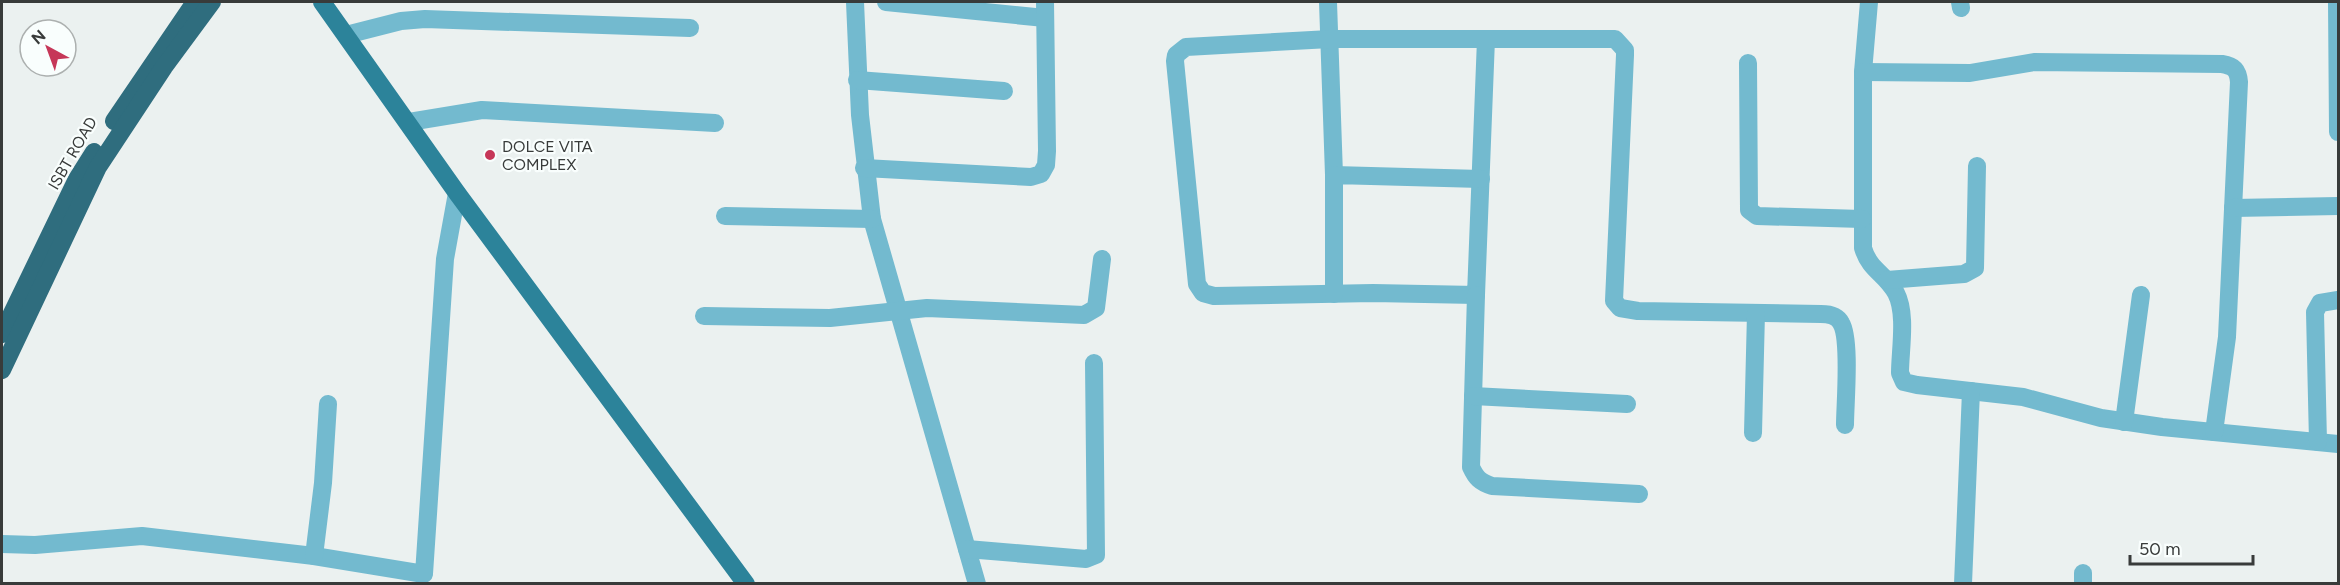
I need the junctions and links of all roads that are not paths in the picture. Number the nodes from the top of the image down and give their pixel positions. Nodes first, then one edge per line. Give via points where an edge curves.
1 (195, 2) edge
2 (212, 2) edge
3 (322, 2) edge
4 (855, 2) edge
5 (886, 2) edge
6 (1328, 2) edge
7 (1869, 2) edge
8 (2337, 2) edge
9 (1045, 10) edge
10 (690, 28) dead end
11 (346, 35) junction
12 (1329, 39) junction
13 (1486, 39) junction
14 (1748, 63) dead end
15 (1863, 72) junction
16 (857, 80) junction
17 (1004, 91) dead end
18 (409, 122) junction
19 (715, 123) dead end
20 (2338, 132) edge
21 (1977, 166) dead end
22 (864, 168) junction
23 (1334, 175) junction
24 (1481, 179) junction
25 (457, 193) junction
26 (2338, 206) edge
27 (2234, 208) junction
28 (725, 216) dead end
29 (872, 219) junction
30 (1862, 219) junction
31 (1102, 259) dead end
32 (1887, 280) junction
33 (1334, 294) junction
34 (2140, 294) dead end
35 (1476, 295) junction
36 (2338, 300) edge
37 (898, 309) junction
38 (1756, 313) junction
39 (704, 316) dead end
40 (2, 334) edge
41 (1094, 363) dead end
42 (2, 370) edge
43 (1971, 391) junction
44 (1473, 396) junction
45 (328, 404) dead end
46 (1627, 404) dead end
47 (2124, 422) junction
48 (1845, 425) dead end
49 (2214, 432) junction
50 (1753, 433) dead end
51 (2318, 442) junction
52 (2338, 444) edge
53 (1639, 494) dead end
54 (2, 544) edge
55 (967, 549) junction
56 (314, 556) junction
57 (424, 579) edge
58 (746, 584) edge
59 (977, 584) edge
60 (1963, 584) edge

1 - 40 highway, ISBT ROAD via 77,179
2 - 42 highway via 98,167
3 - 11 main road
4 - 16 street
5 - 9 street
6 - 12 street
7 - 15 street
8 - 20 street
9 - 22 street via 1047,151 1041,174 1031,177
10 - 11 street via 425,19
11 - 18 main road
12 - 13 street
12 - 23 street
12 - 33 street via 1186,47 1175,61 1199,288 1214,297
13 - 24 street
13 - 38 street via 1603,38 1615,39 1625,50 1614,297 1617,306 1638,311
14 - 30 street via 1749,210 1757,216
15 - 27 street via 1970,73 2034,62 2229,65 2238,72 2239,82
15 - 30 street
16 - 17 street
16 - 22 street
18 - 19 street via 482,110
18 - 25 main road
21 - 32 street via 1975,268 1964,274
22 - 29 street
23 - 24 street
23 - 33 street
24 - 35 street
25 - 57 street via 445,259
25 - 58 main road
26 - 27 street
27 - 49 street via 2227,337
28 - 29 street
29 - 37 street
30 - 32 street via 1867,259
31 - 37 street via 1098,303 1090,314
32 - 43 street via 1900,304 1902,379 1917,386
33 - 35 street
34 - 47 street
35 - 44 street
36 - 51 street via 2320,303 2314,312
37 - 39 street via 830,318
37 - 55 street
38 - 48 street via 1830,315 1840,321 1845,347
38 - 50 street
41 - 55 street via 1096,555 1086,559
43 - 47 street via 2034,399
43 - 60 street
44 - 46 street
44 - 53 street via 1471,467 1480,482 1492,486
45 - 56 street
47 - 49 street
49 - 51 street
51 - 52 street
54 - 56 street via 35,545 133,535
55 - 59 street
56 - 57 street

